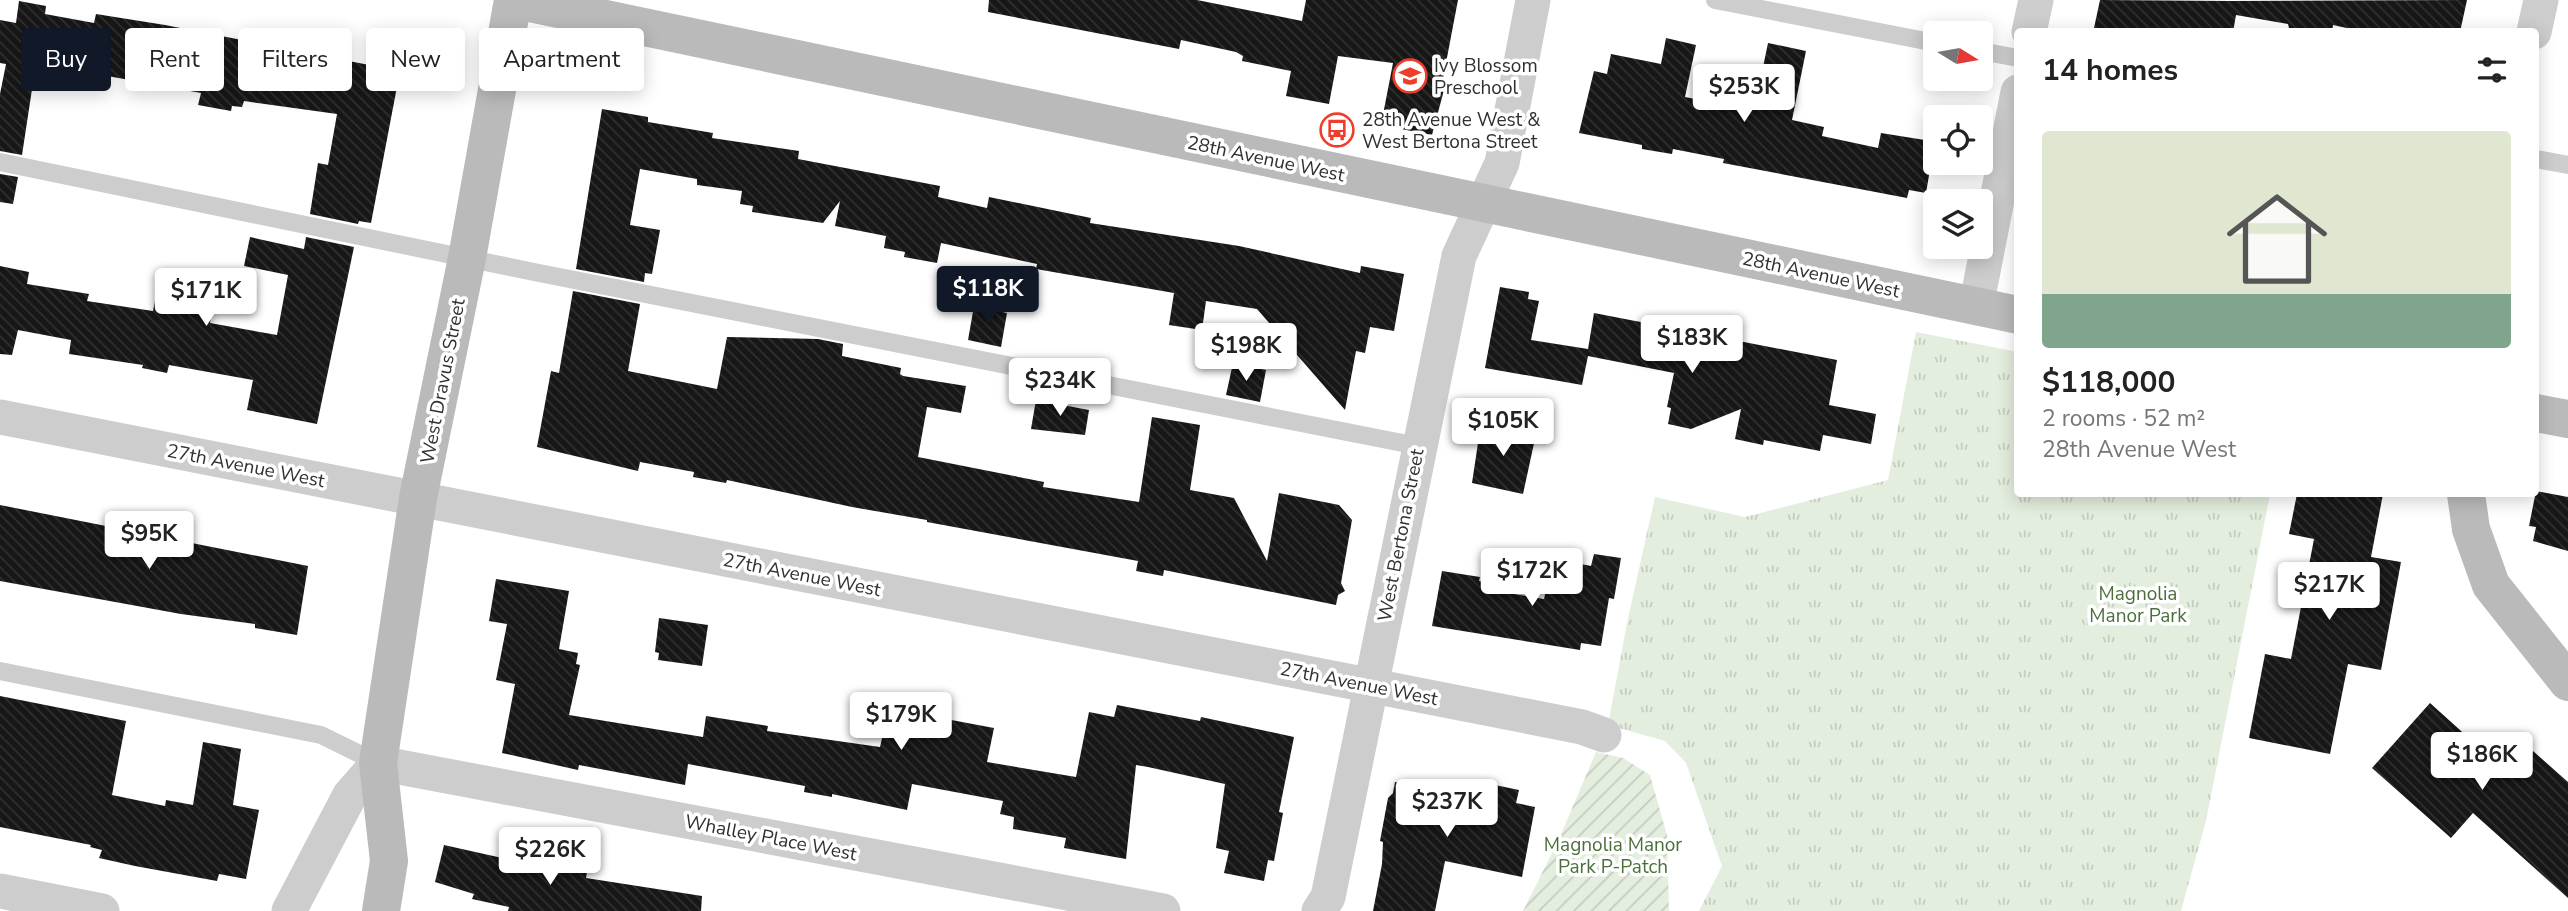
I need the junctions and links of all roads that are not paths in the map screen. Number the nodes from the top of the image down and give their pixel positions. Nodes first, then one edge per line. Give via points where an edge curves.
1 (514, 0) edge
2 (1533, 0) edge
3 (1715, 0) edge
4 (2036, 0) edge
5 (2541, 0) edge
6 (2030, 28) edge
7 (2535, 28) edge
8 (1923, 40) edge
9 (1993, 53) edge
10 (2014, 57) edge
11 (2014, 112) edge
12 (2539, 160) edge
13 (0, 162) edge
14 (2568, 165) edge
15 (1485, 204) junction
16 (467, 258) junction
17 (1976, 307) junction
18 (2014, 314) edge
19 (2539, 414) edge
20 (0, 417) edge
21 (2568, 419) edge
22 (1418, 446) junction
23 (2466, 497) edge
24 (418, 499) junction
25 (0, 671) edge
26 (2568, 682) edge
27 (1371, 685) junction
28 (1604, 735) dead end
29 (378, 763) junction
30 (0, 891) edge
31 (102, 911) edge
32 (289, 911) edge
33 (381, 911) edge
34 (1163, 911) edge
35 (1319, 911) edge

1 - 15 street, 28th Avenue West
1 - 16 street, West Dravus Street
2 - 15 street, West Bertona Street via 1502,163
3 - 8 lane
4 - 6 street
5 - 7 street
9 - 10 lane
11 - 17 street
12 - 14 lane
13 - 16 lane
15 - 17 street, 28th Avenue West
15 - 22 street, West Bertona Street via 1459,256
16 - 22 lane
16 - 24 street, West Dravus Street
17 - 18 street, 28th Avenue West
19 - 21 street
20 - 24 street, 27th Avenue West
22 - 27 street, West Bertona Street
23 - 26 street via 2471,529 2491,585
24 - 27 street, 27th Avenue West
24 - 29 street, West Dravus Street
25 - 29 lane via 321,735
27 - 28 street, 27th Avenue West
27 - 35 street, West Bertona Street via 1328,897
29 - 32 street via 350,795
29 - 33 street, West Dravus Street via 390,861
29 - 34 street, Whalley Place West
30 - 31 street

